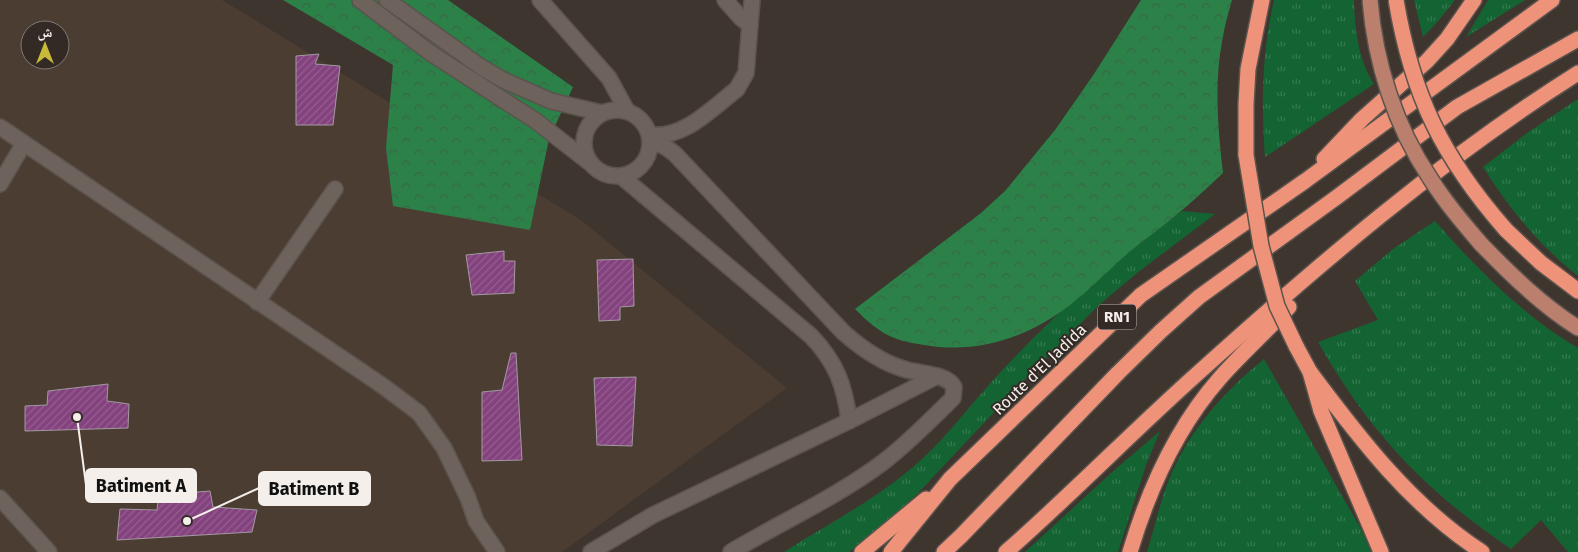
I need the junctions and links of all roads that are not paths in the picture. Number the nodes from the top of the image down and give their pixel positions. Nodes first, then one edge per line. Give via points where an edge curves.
1 (360, 0) edge
2 (387, 0) edge
3 (540, 0) edge
4 (725, 0) edge
5 (752, 0) edge
6 (1262, 0) edge
7 (1370, 0) edge
8 (1396, 0) edge
9 (1474, 0) edge
10 (1552, 0) edge
11 (750, 25) junction
12 (1578, 39) edge
13 (1578, 73) edge
14 (627, 111) junction
15 (602, 113) junction
16 (0, 127) edge
17 (650, 138) junction
18 (24, 143) junction
19 (590, 163) junction
20 (621, 176) junction
21 (1305, 181) junction
22 (0, 184) edge
23 (335, 189) dead end
24 (1334, 254) junction
25 (1578, 291) edge
26 (257, 302) junction
27 (1578, 328) edge
28 (1310, 372) junction
29 (936, 376) junction
30 (849, 421) junction
31 (950, 479) junction
32 (0, 498) edge
33 (49, 552) edge
34 (497, 552) edge
35 (591, 552) edge
36 (731, 552) edge
37 (862, 552) edge
38 (891, 552) edge
39 (944, 552) edge
40 (1006, 552) edge
41 (1130, 552) edge
42 (1381, 552) edge
43 (1482, 552) edge

1 - 19 street via 432,54 536,121
2 - 15 street via 503,80 551,101
3 - 14 street via 609,78
4 - 11 street
5 - 11 street
6 - 28 highway, bridge via 1248,69 1246,154 1261,246 1277,306
7 - 27 main road, bridge via 1379,61 1392,102 1429,178 1454,212 1509,273
8 - 25 highway, bridge via 1419,93 1432,123 1465,180 1506,230 1541,263
9 - 21 highway via 1427,61 1362,119
10 - 21 highway, RN1
11 - 17 street via 746,73 737,89 680,131
12 - 39 highway, RN1 via 1458,106 1199,297 1161,331
13 - 24 highway via 1464,150
14 - 15 street
14 - 17 street via 642,120
15 - 19 street via 594,118 584,135 583,144
16 - 18 street
17 - 20 street via 650,148 643,164
17 - 29 street via 675,154 856,344 894,366
18 - 22 street
18 - 26 street
19 - 20 street via 604,174
20 - 30 street via 822,346 841,380
21 - 31 highway, Route d'El Jadida / RN1 via 1141,295
23 - 26 street
24 - 40 highway via 1196,375
24 - 41 highway via 1197,406 1160,468
26 - 34 street via 419,413 444,448 476,520
28 - 42 highway via 1321,411
28 - 43 highway via 1359,438 1386,468 1415,498
29 - 30 street
29 - 36 street via 951,382 953,398 901,448 854,482
30 - 35 street via 653,515
31 - 37 highway
31 - 38 highway, Route d'El Jadida / RN1
32 - 33 street

